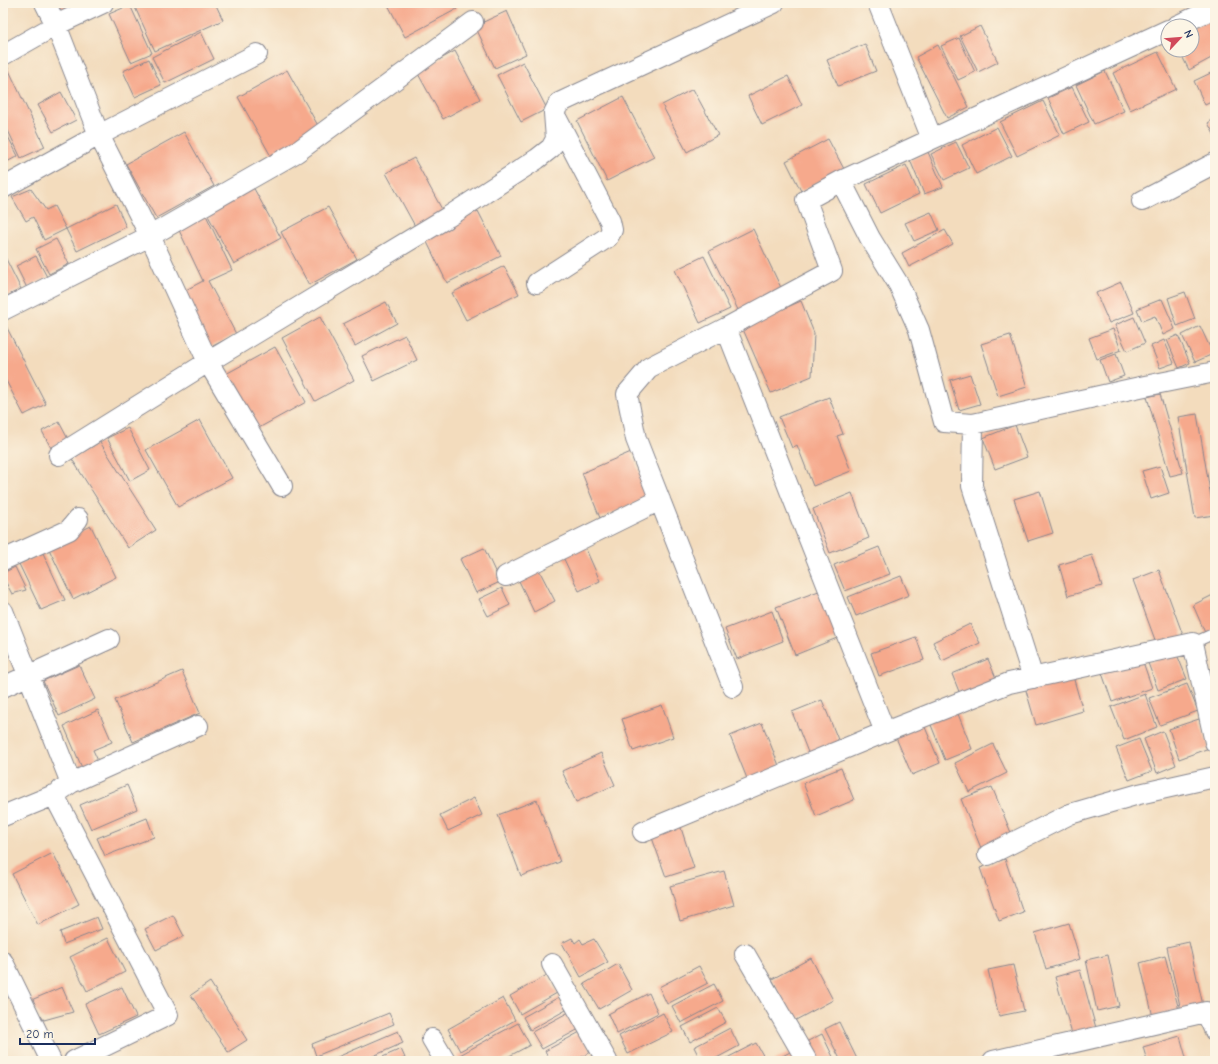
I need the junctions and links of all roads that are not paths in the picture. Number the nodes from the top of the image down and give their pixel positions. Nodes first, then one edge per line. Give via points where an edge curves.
1 (45, 3) edge
2 (103, 3) edge
3 (774, 3) edge
4 (878, 3) edge
5 (1215, 8) edge
6 (1193, 18) edge
7 (473, 22) dead end
8 (56, 25) junction
9 (1160, 34) edge
10 (257, 54) dead end
11 (3, 55) edge
12 (554, 113) junction
13 (99, 134) junction
14 (932, 139) junction
15 (1215, 163) edge
16 (841, 181) junction
17 (3, 188) edge
18 (1142, 201) dead end
19 (150, 236) junction
20 (537, 283) dead end
21 (3, 310) edge
22 (726, 328) junction
23 (208, 362) junction
24 (1215, 372) edge
25 (973, 424) junction
26 (59, 455) dead end
27 (282, 486) dead end
28 (660, 500) junction
29 (78, 519) dead end
30 (3, 560) edge
31 (506, 576) dead end
32 (3, 611) edge
33 (1215, 633) edge
34 (109, 639) dead end
35 (1193, 643) junction
36 (28, 676) junction
37 (1033, 678) junction
38 (3, 687) edge
39 (733, 687) dead end
40 (198, 726) dead end
41 (885, 732) junction
42 (1215, 742) edge
43 (1215, 777) edge
44 (71, 783) junction
45 (54, 795) junction
46 (3, 816) edge
47 (643, 832) dead end
48 (988, 855) dead end
49 (745, 954) dead end
50 (3, 962) edge
51 (552, 964) dead end
52 (1210, 1011) edge
53 (1215, 1031) edge
54 (432, 1039) dead end
55 (51, 1061) edge
56 (74, 1061) edge
57 (445, 1061) edge
58 (607, 1061) edge
59 (807, 1061) edge
60 (993, 1061) edge

1 - 8 street
2 - 8 street
3 - 12 street via 559,103
4 - 14 street
5 - 6 street
7 - 19 street via 297,152
8 - 11 street
8 - 13 street
9 - 14 street
10 - 13 street
12 - 20 street via 610,221 612,230 608,236
12 - 23 street via 556,139 551,148 537,159 448,217
13 - 17 street
13 - 19 street
14 - 16 street
15 - 18 street
16 - 22 street via 806,200 832,271
16 - 25 street via 870,238 899,285 920,330 944,422
19 - 21 street
19 - 23 street
22 - 28 street via 650,367 627,394 636,439
22 - 41 street
23 - 26 street
23 - 27 street
24 - 25 street via 1140,386
25 - 37 street via 972,486
28 - 31 street
28 - 39 street
29 - 30 street via 69,530
32 - 36 street
33 - 35 lane
34 - 36 street
35 - 37 street
35 - 42 street
36 - 38 street
36 - 44 street
37 - 41 street via 1009,683
40 - 44 street
41 - 47 street
43 - 48 street via 1139,794 1070,814
44 - 45 street
45 - 46 street
45 - 56 street via 168,1015
49 - 59 street
50 - 55 street
51 - 58 street
52 - 53 street
52 - 60 street
54 - 57 street

